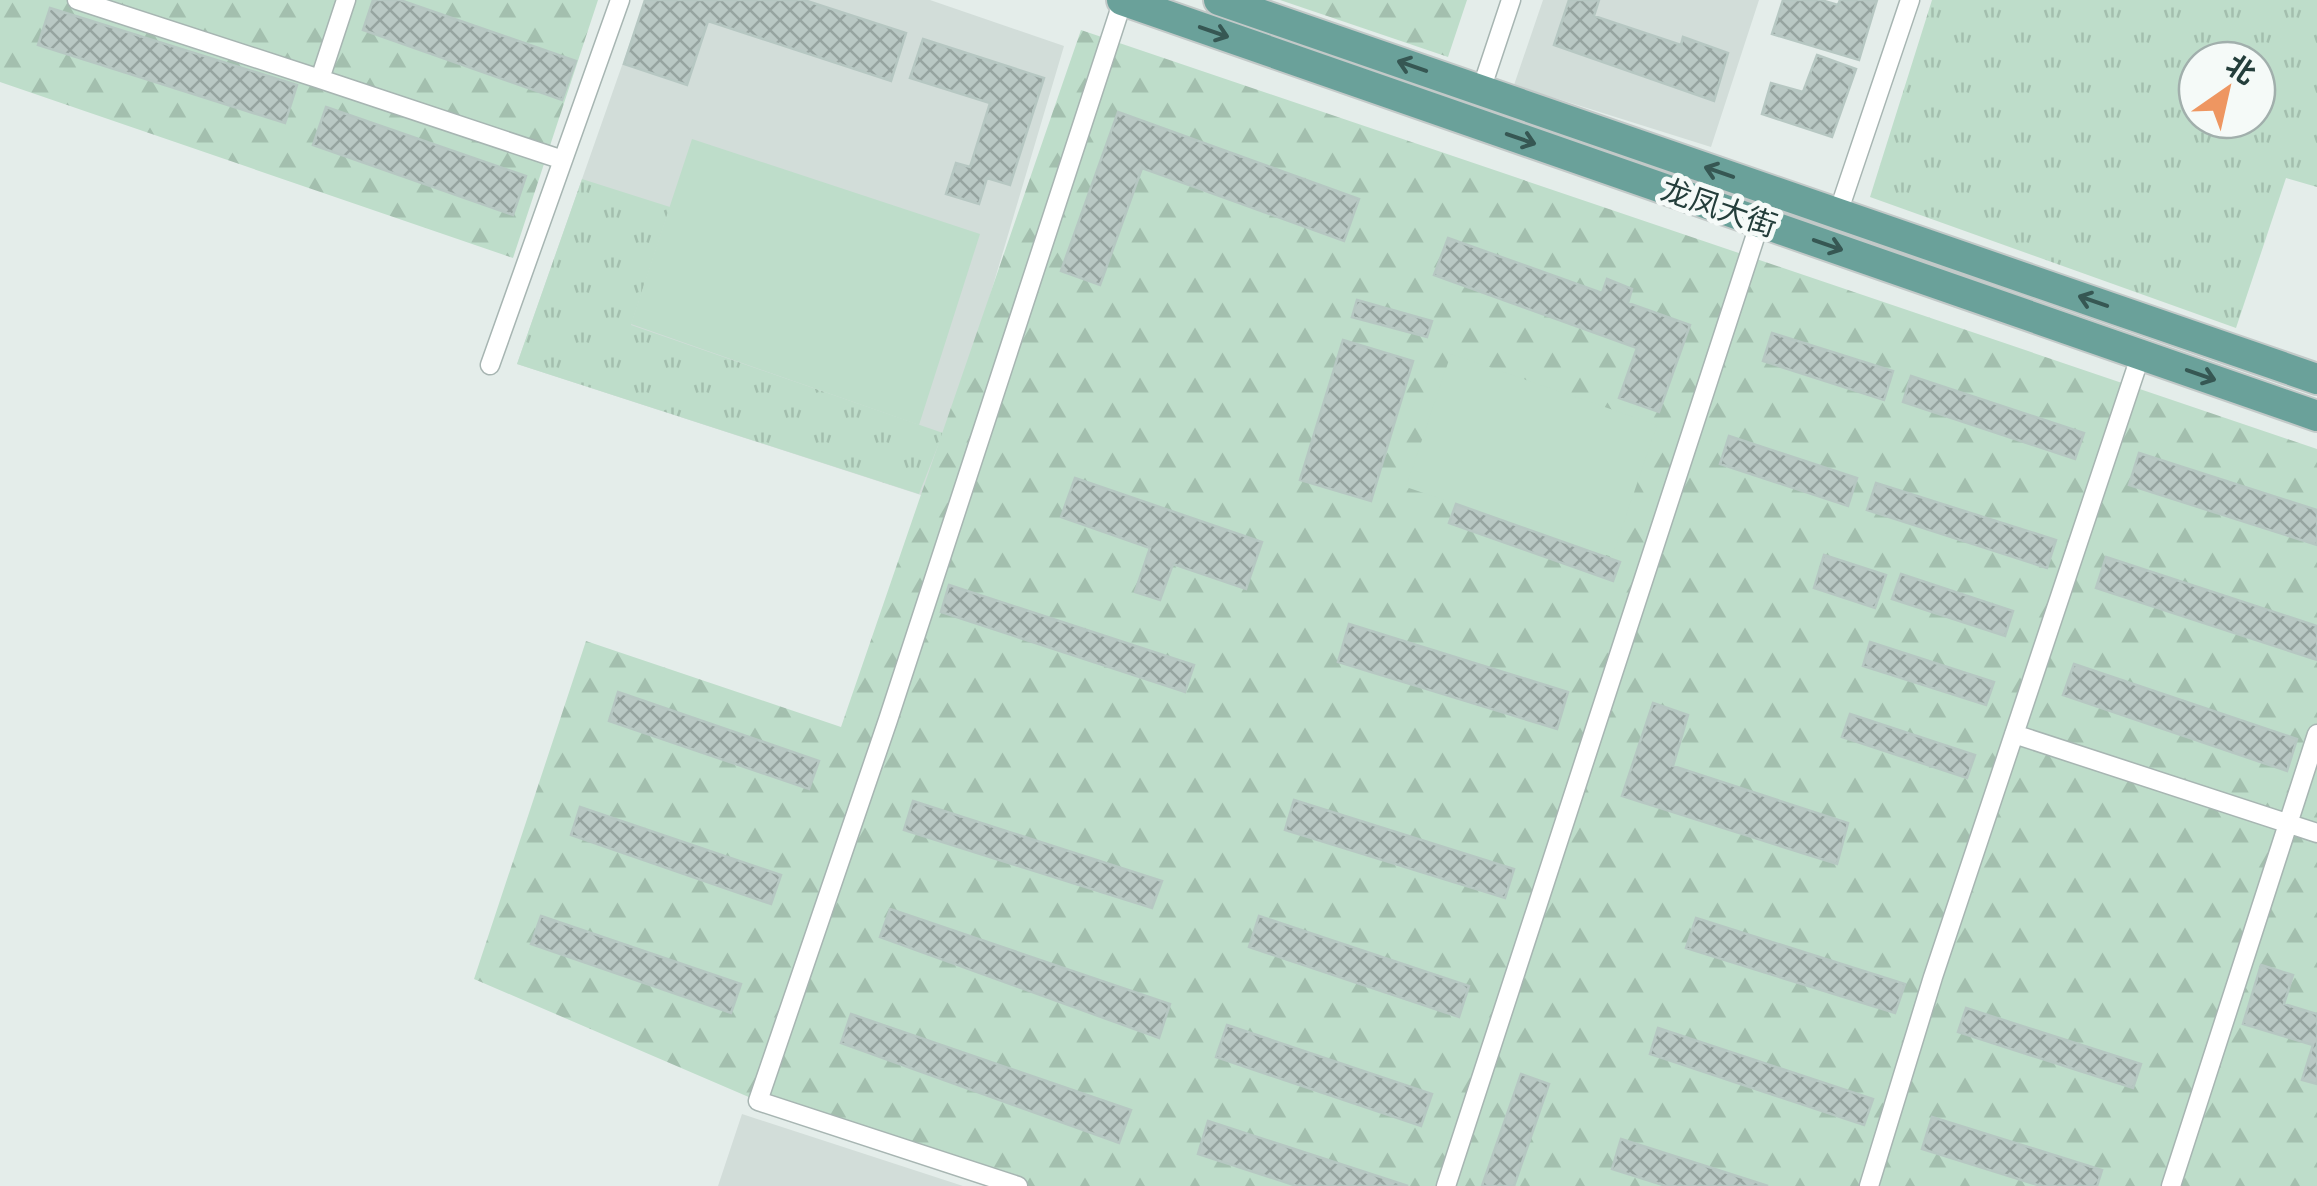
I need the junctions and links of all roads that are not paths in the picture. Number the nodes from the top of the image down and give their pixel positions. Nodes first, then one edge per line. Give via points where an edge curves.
1 (77, 0) edge
2 (346, 0) edge
3 (620, 0) edge
4 (1123, 0) edge
5 (1219, 0) edge
6 (1511, 0) edge
7 (1910, 0) edge
8 (320, 79) junction
9 (1481, 90) junction
10 (563, 160) junction
11 (1838, 213) junction
12 (1760, 222) junction
13 (2141, 354) junction
14 (490, 365) dead end
15 (2317, 378) edge
16 (2317, 416) edge
17 (2014, 734) junction
18 (2317, 734) edge
19 (2287, 824) junction
20 (2317, 833) edge
21 (1018, 1186) edge
22 (1446, 1186) edge
23 (1869, 1186) edge
24 (2172, 1186) edge

1 - 8 street
2 - 8 street
3 - 10 street
4 -> 12 main road, 龙凤大街
4 - 21 street via 758,1101
9 -> 5 main road, 龙凤大街
6 - 9 street
7 - 11 street
8 - 10 street
11 -> 9 main road, 龙凤大街
10 - 14 street
15 -> 11 main road, 龙凤大街
12 -> 13 main road, 龙凤大街
12 - 22 street
13 -> 16 main road, 龙凤大街
13 - 17 street
17 - 19 street
17 - 23 street
18 - 19 street
19 - 20 street
19 - 24 street

